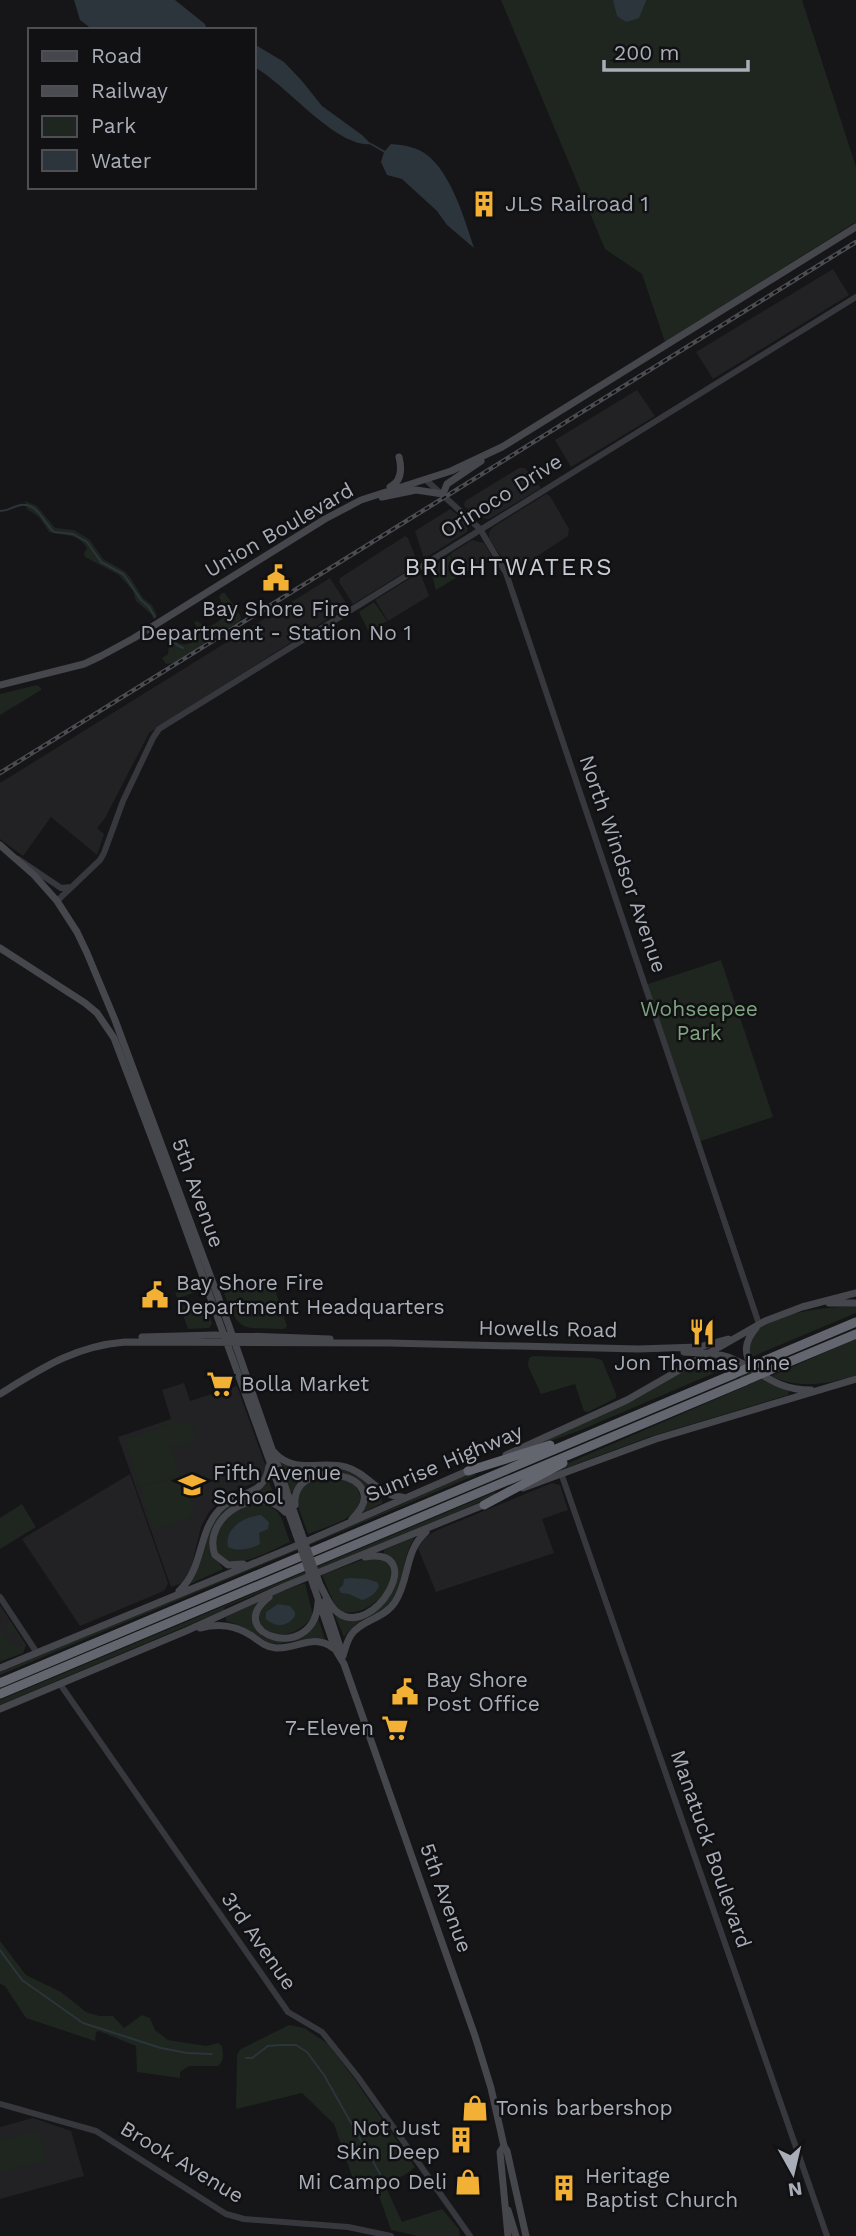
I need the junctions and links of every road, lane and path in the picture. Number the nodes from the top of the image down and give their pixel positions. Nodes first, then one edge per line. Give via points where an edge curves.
1 (856, 228) edge
2 (856, 297) edge
3 (502, 447) junction
4 (399, 457) dead end
5 (426, 480) junction
6 (443, 494) junction
7 (373, 496) junction
8 (361, 500) junction
9 (480, 529) junction
10 (0, 685) edge
11 (0, 845) edge
12 (17, 858) junction
13 (73, 886) junction
14 (57, 901) junction
15 (0, 948) edge
16 (856, 1293) edge
17 (856, 1303) edge
18 (813, 1304) junction
19 (856, 1322) edge
20 (759, 1325) junction
21 (745, 1333) junction
22 (856, 1334) edge
23 (224, 1339) junction
24 (233, 1339) junction
25 (638, 1349) junction
26 (710, 1354) junction
27 (756, 1372) junction
28 (856, 1379) edge
29 (823, 1389) junction
30 (0, 1392) edge
31 (622, 1421) junction
32 (608, 1438) junction
33 (270, 1447) junction
34 (269, 1465) junction
35 (468, 1471) junction
36 (561, 1473) junction
37 (406, 1497) junction
38 (484, 1505) junction
39 (293, 1519) junction
40 (346, 1524) junction
41 (431, 1527) junction
42 (350, 1559) junction
43 (257, 1562) junction
44 (317, 1586) junction
45 (283, 1587) junction
46 (176, 1594) junction
47 (0, 1597) edge
48 (318, 1598) junction
49 (186, 1631) junction
50 (335, 1649) junction
51 (37, 1653) junction
52 (343, 1660) junction
53 (0, 1668) edge
54 (0, 1683) edge
55 (60, 1684) junction
56 (0, 1694) edge
57 (0, 1709) edge
58 (0, 2104) edge
59 (504, 2146) junction
60 (504, 2196) junction
61 (391, 2236) edge
62 (470, 2236) edge
63 (508, 2236) edge
64 (516, 2236) edge
65 (524, 2236) edge
66 (827, 2236) edge

1 - 3 main road
2 - 9 street, Orinoco Drive
3 - 5 main road, Union Boulevard
3 - 6 main road via 447,484
4 - 7 main road via 402,469 395,484
5 - 6 street, North Windsor Avenue
5 - 7 main road, Union Boulevard
6 - 8 main road via 416,490
6 - 9 street, North Windsor Avenue
7 - 8 main road, Union Boulevard
8 - 10 main road, Union Boulevard via 101,656
9 - 13 street, Orinoco Drive via 159,729 123,801 104,853
9 - 20 street, North Windsor Avenue via 509,580
11 - 12 main road, 5th Avenue
12 - 13 street via 61,888
12 - 14 main road, 5th Avenue
13 - 14 street, Orinoco Drive
14 - 24 main road, 5th Avenue via 77,932 123,1043
15 - 23 main road, 5th Avenue via 85,1003 114,1038
16 - 18 main road, Sunrise Highway
17 - 18 main road
18 - 20 main road, Sunrise Highway
19 - 31 highway, Sunrise Highway, bridge
20 - 21 main road, Sunrise Highway
20 - 27 main road via 746,1349
21 - 25 main road, Howells Road via 704,1346
21 - 26 main road, Sunrise Highway
22 - 32 highway, Sunrise Highway, bridge
23 - 24 main road, Howells Road
23 - 30 main road, Howells Road via 106,1340 68,1352
23 - 34 main road, 5th Avenue
24 - 25 main road, Howells Road via 297,1336 374,1343
24 - 33 main road, 5th Avenue
25 - 26 main road, Howells Road
26 - 27 main road, Howells Road via 733,1359
26 - 35 main road, Sunrise Highway via 608,1410
27 - 29 main road, Howells Road via 788,1388
28 - 29 main road
29 - 36 main road via 691,1427
31 - 35 highway
31 - 54 highway, Sunrise Highway
32 - 38 highway
32 - 56 highway, Sunrise Highway
33 - 37 main road via 288,1463 347,1467 388,1495
33 - 39 main road, 5th Avenue
34 - 39 main road, 5th Avenue
34 - 46 main road via 261,1486 231,1500 214,1516 192,1577
35 - 37 main road, Sunrise Highway
36 - 38 main road
36 - 66 street, Manatuck Boulevard
37 - 40 main road, Sunrise Highway
38 - 41 main road
39 - 40 main road via 294,1496 300,1486 316,1477 339,1475 356,1482 363,1495 360,1510
39 - 43 main road via 277,1505 261,1500 241,1505 222,1521 213,1541 217,1558 231,1566
39 - 44 main road, 5th Avenue, bridge
40 - 43 main road, Sunrise Highway
41 - 42 main road
41 - 52 main road via 413,1546 394,1604 353,1632
42 - 44 main road via 378,1556 393,1568 392,1588 375,1608 358,1616 342,1615
42 - 45 main road
43 - 46 main road, Sunrise Highway
44 - 48 main road, 5th Avenue
44 - 52 main road, 5th Avenue
45 - 48 main road via 262,1602 257,1612 259,1628 270,1637 290,1637 309,1628 317,1615
45 - 49 main road
46 - 51 main road, Sunrise Highway
47 - 51 street
48 - 50 main road, 5th Avenue
49 - 50 main road via 226,1625 271,1647 318,1641
49 - 55 main road
50 - 52 main road, 5th Avenue
51 - 53 main road, Sunrise Highway
52 - 59 main road, 5th Avenue via 462,1997
55 - 57 main road
55 - 62 street, 3rd Avenue via 288,2012 322,2032
58 - 61 street, Brook Avenue via 96,2131 226,2214
59 - 60 main road, 5th Avenue via 500,2152
59 - 65 main road, 5th Avenue
60 - 63 main road, 5th Avenue
60 - 64 main road

